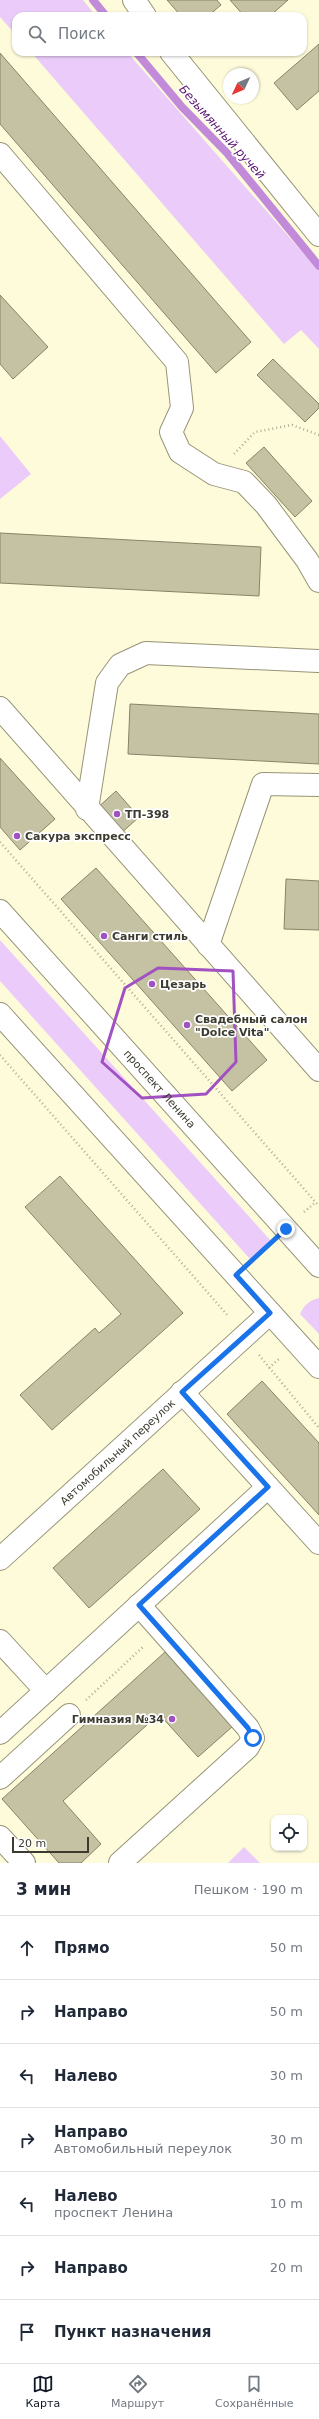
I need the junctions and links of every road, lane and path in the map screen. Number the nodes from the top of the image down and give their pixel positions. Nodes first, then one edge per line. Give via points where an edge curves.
1 (134, 0) edge
2 (142, 12) edge
3 (174, 56) edge
4 (0, 154) edge
5 (319, 235) edge
6 (319, 435) edge
7 (214, 474) junction
8 (319, 581) edge
9 (318, 661) edge
10 (0, 708) edge
11 (319, 784) edge
12 (87, 809) junction
13 (0, 842) edge
14 (0, 911) edge
15 (208, 946) junction
16 (0, 1014) edge
17 (0, 1055) edge
18 (319, 1070) edge
19 (319, 1206) edge
20 (286, 1229) junction
21 (319, 1266) edge
22 (236, 1275) junction
23 (270, 1313) junction
24 (245, 1334) junction
25 (319, 1366) edge
26 (182, 1392) junction
27 (319, 1428) edge
28 (268, 1487) junction
29 (319, 1543) edge
30 (0, 1558) edge
31 (139, 1605) junction
32 (162, 1631) junction
33 (0, 1641) edge
34 (46, 1691) junction
35 (69, 1715) joint
36 (0, 1733) edge
37 (0, 1778) edge
38 (0, 1837) edge
39 (24, 1863) edge
40 (120, 1863) edge

1 - 2 main road
3 - 5 main road
4 - 7 main road via 177,362 182,408 171,432 180,452
6 - 7 path via 292,425 255,432
7 - 8 main road via 244,482 266,504 307,560
9 - 12 main road via 146,653 120,665 106,683
10 - 12 main road
11 - 15 main road via 263,784
12 - 15 main road
13 - 19 path
14 - 20 main road, проспект Ленина
15 - 18 main road
16 - 22 main road
17 - 24 path
20 - 21 main road, проспект Ленина
20 - 22 path
22 - 23 main road
23 - 24 main road, Автомобильный переулок
23 - 25 main road
24 - 26 main road, Автомобильный переулок
24 - 27 path via 272,1372
26 - 28 main road
26 - 30 main road, Автомобильный переулок
28 - 29 main road
28 - 31 main road
31 - 32 main road
31 - 34 main road
32 - 35 path
32 - 40 main road via 248,1728 253,1738 248,1747
33 - 34 main road
34 - 36 main road
35 - 37 main road
38 - 39 main road

